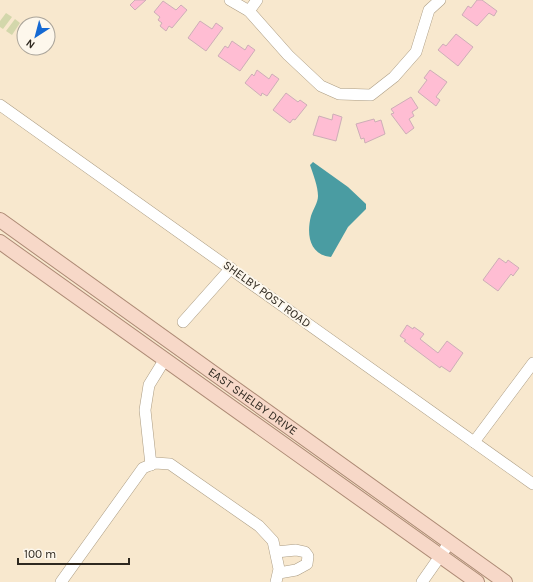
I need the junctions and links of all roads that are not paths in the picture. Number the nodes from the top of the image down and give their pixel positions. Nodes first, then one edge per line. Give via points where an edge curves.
1 (230, 0) edge
2 (256, 0) edge
3 (440, 0) edge
4 (249, 11) junction
5 (0, 105) edge
6 (0, 220) edge
7 (0, 242) edge
8 (231, 268) junction
9 (183, 322) dead end
10 (165, 359) junction
11 (533, 363) edge
12 (474, 442) junction
13 (151, 465) junction
14 (533, 484) edge
15 (450, 542) junction
16 (276, 552) junction
17 (440, 557) junction
18 (277, 578) edge
19 (61, 582) edge
20 (422, 582) edge
21 (477, 582) edge
22 (505, 582) edge

1 - 4 street
2 - 4 street
3 - 4 street via 429,10 416,52 394,77 371,95 339,94 321,86 288,55
5 - 8 street, SHELBY POST ROAD
6 - 15 main road, EAST SHELBY DRIVE
7 - 10 main road, EAST SHELBY DRIVE
8 - 9 street
8 - 12 street, SHELBY POST ROAD
10 - 13 street via 149,384 146,404
10 - 17 main road, EAST SHELBY DRIVE
11 - 12 street
12 - 14 street, SHELBY POST ROAD
13 - 16 street via 170,464 199,484 259,526 273,541
13 - 19 street via 143,468
15 - 17 street
15 - 22 main road, EAST SHELBY DRIVE
16 - 18 street
16 - 18 street via 296,550 305,552 308,556 307,564
17 - 20 street
17 - 21 main road, EAST SHELBY DRIVE

